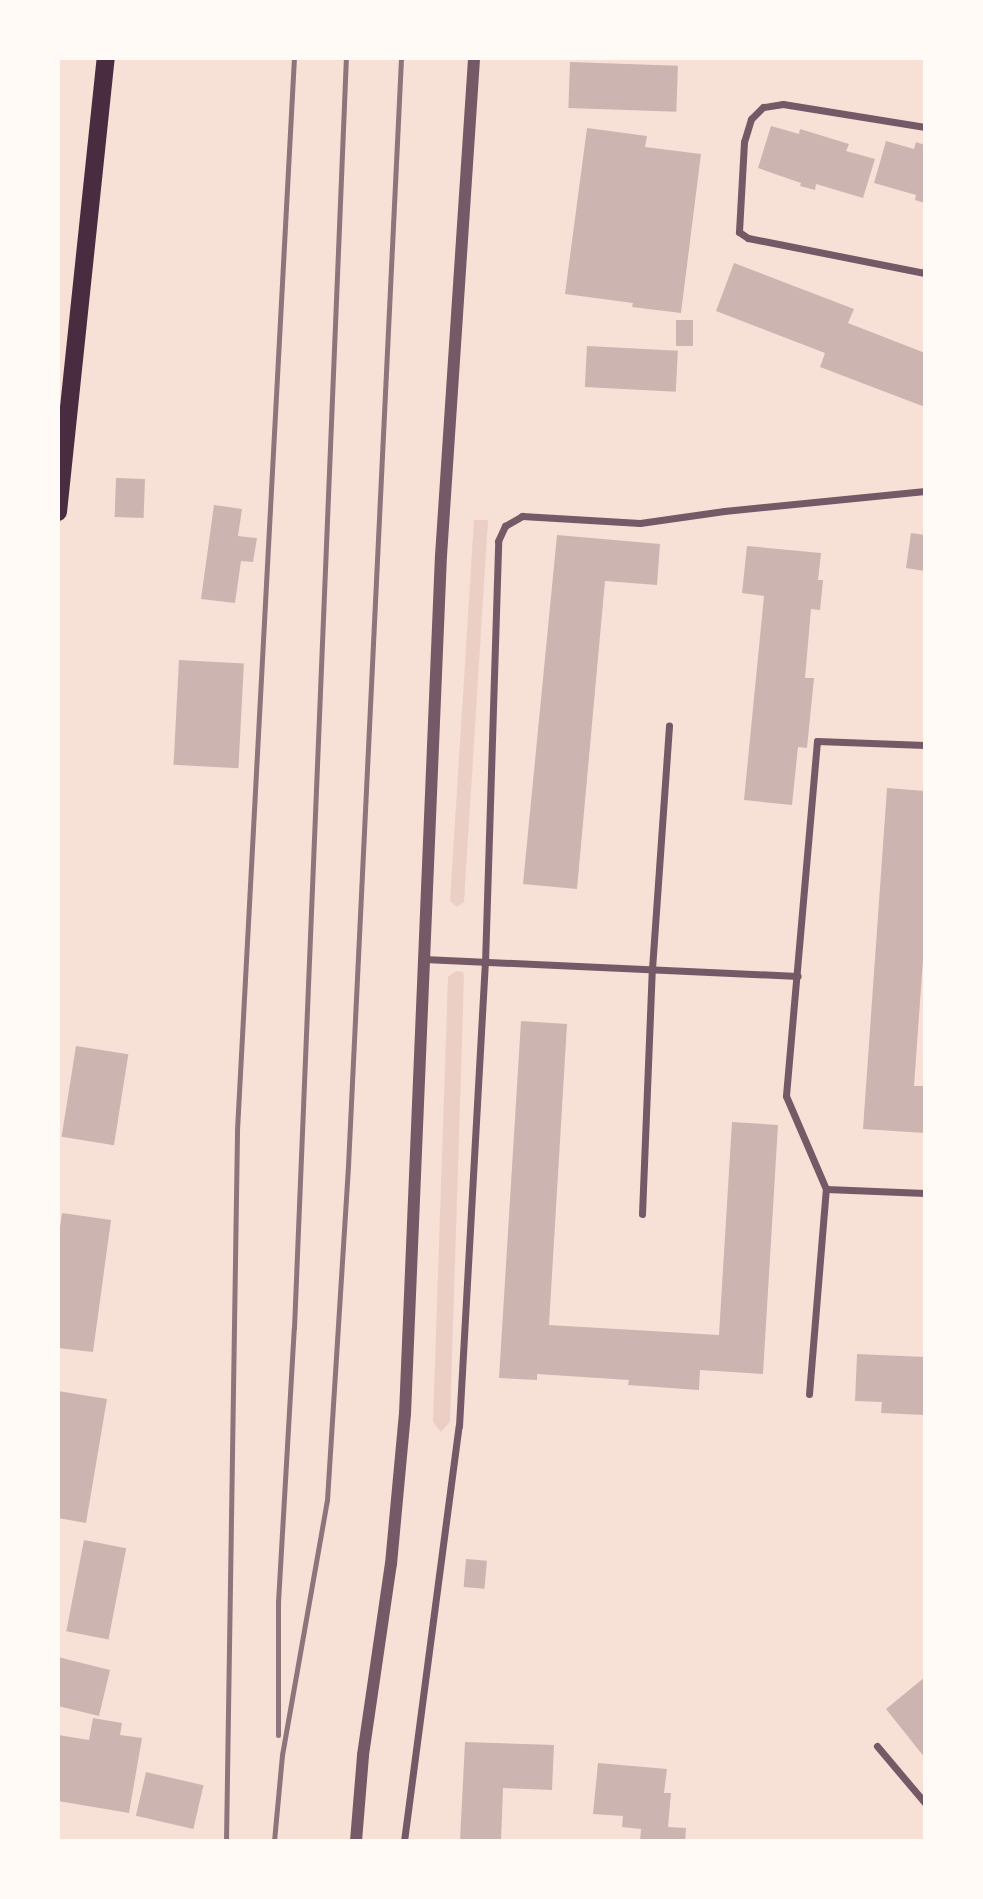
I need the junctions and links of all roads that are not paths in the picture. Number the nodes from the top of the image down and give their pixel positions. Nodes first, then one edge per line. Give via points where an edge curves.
1 (474, 58) edge
2 (105, 61) edge
3 (925, 127) edge
4 (925, 273) edge
5 (925, 491) edge
6 (58, 512) edge
7 (669, 726) dead end
8 (925, 745) edge
9 (424, 959) junction
10 (485, 962) junction
11 (652, 969) junction
12 (798, 976) junction
13 (826, 1189) junction
14 (925, 1193) edge
15 (642, 1214) dead end
16 (809, 1394) dead end
17 (877, 1746) dead end
18 (925, 1802) edge
19 (356, 1841) edge
20 (404, 1841) edge

1 - 9 street via 441,556
2 - 6 main road
3 - 4 street via 783,104 762,107 751,119 744,142 739,232 748,238
5 - 10 street via 640,523 522,516 505,526 498,541
7 - 11 street
8 - 12 street via 817,741
9 - 10 street
9 - 19 street via 405,1414
10 - 11 street
10 - 20 street via 459,1426
11 - 12 street
11 - 15 street
12 - 13 street via 786,1096
13 - 14 street
13 - 16 street
17 - 18 street

